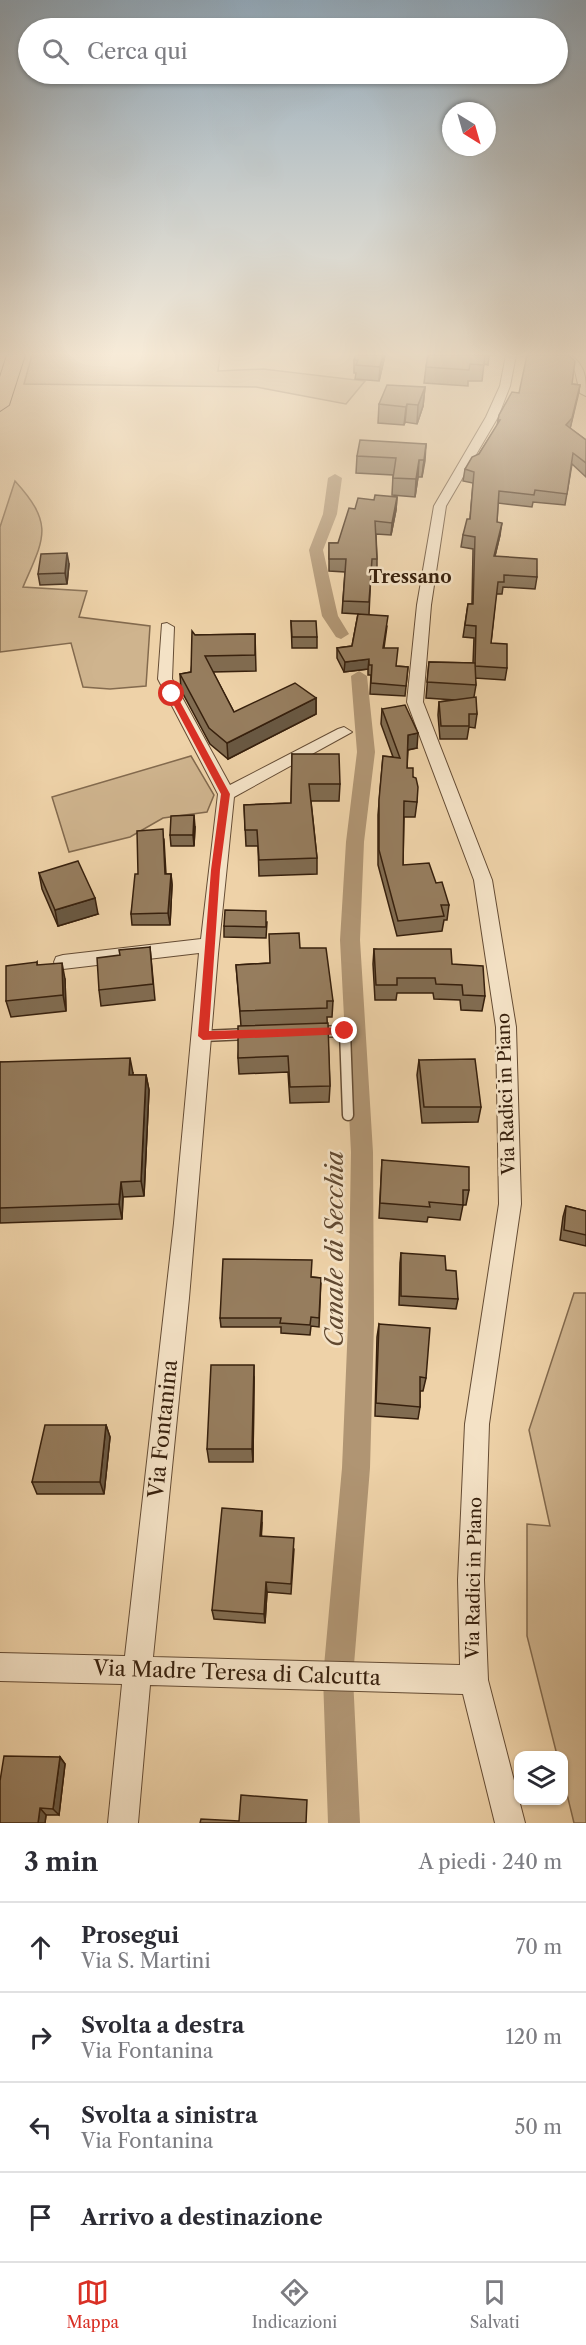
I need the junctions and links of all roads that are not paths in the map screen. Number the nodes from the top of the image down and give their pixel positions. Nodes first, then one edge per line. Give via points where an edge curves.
1 (478, 440) edge
2 (168, 627) dead end
3 (344, 732) dead end
4 (226, 794) junction
5 (211, 945) junction
6 (63, 962) edge
7 (300, 1033) edge
8 (256, 1034) edge
9 (203, 1036) junction
10 (348, 1115) dead end
11 (0, 1667) edge
12 (136, 1671) junction
13 (474, 1680) junction
14 (123, 1823) edge
15 (510, 1823) edge

1 - 13 street, Via Radici in Piano via 440,506 415,702 483,880 506,1028 510,1204 477,1424 471,1580
2 - 4 street via 165,679
3 - 4 street
4 - 5 street, Via Fontanina via 215,870
5 - 6 street
5 - 9 street, Via Fontanina
7 - 10 lane via 345,1031
8 - 9 lane
9 - 12 street, Via Fontanina
11 - 12 street, Via Madre Teresa di Calcutta
12 - 13 street, Via Madre Teresa di Calcutta
12 - 14 street, Via Fontanina
13 - 15 street, Via Radici in Piano

